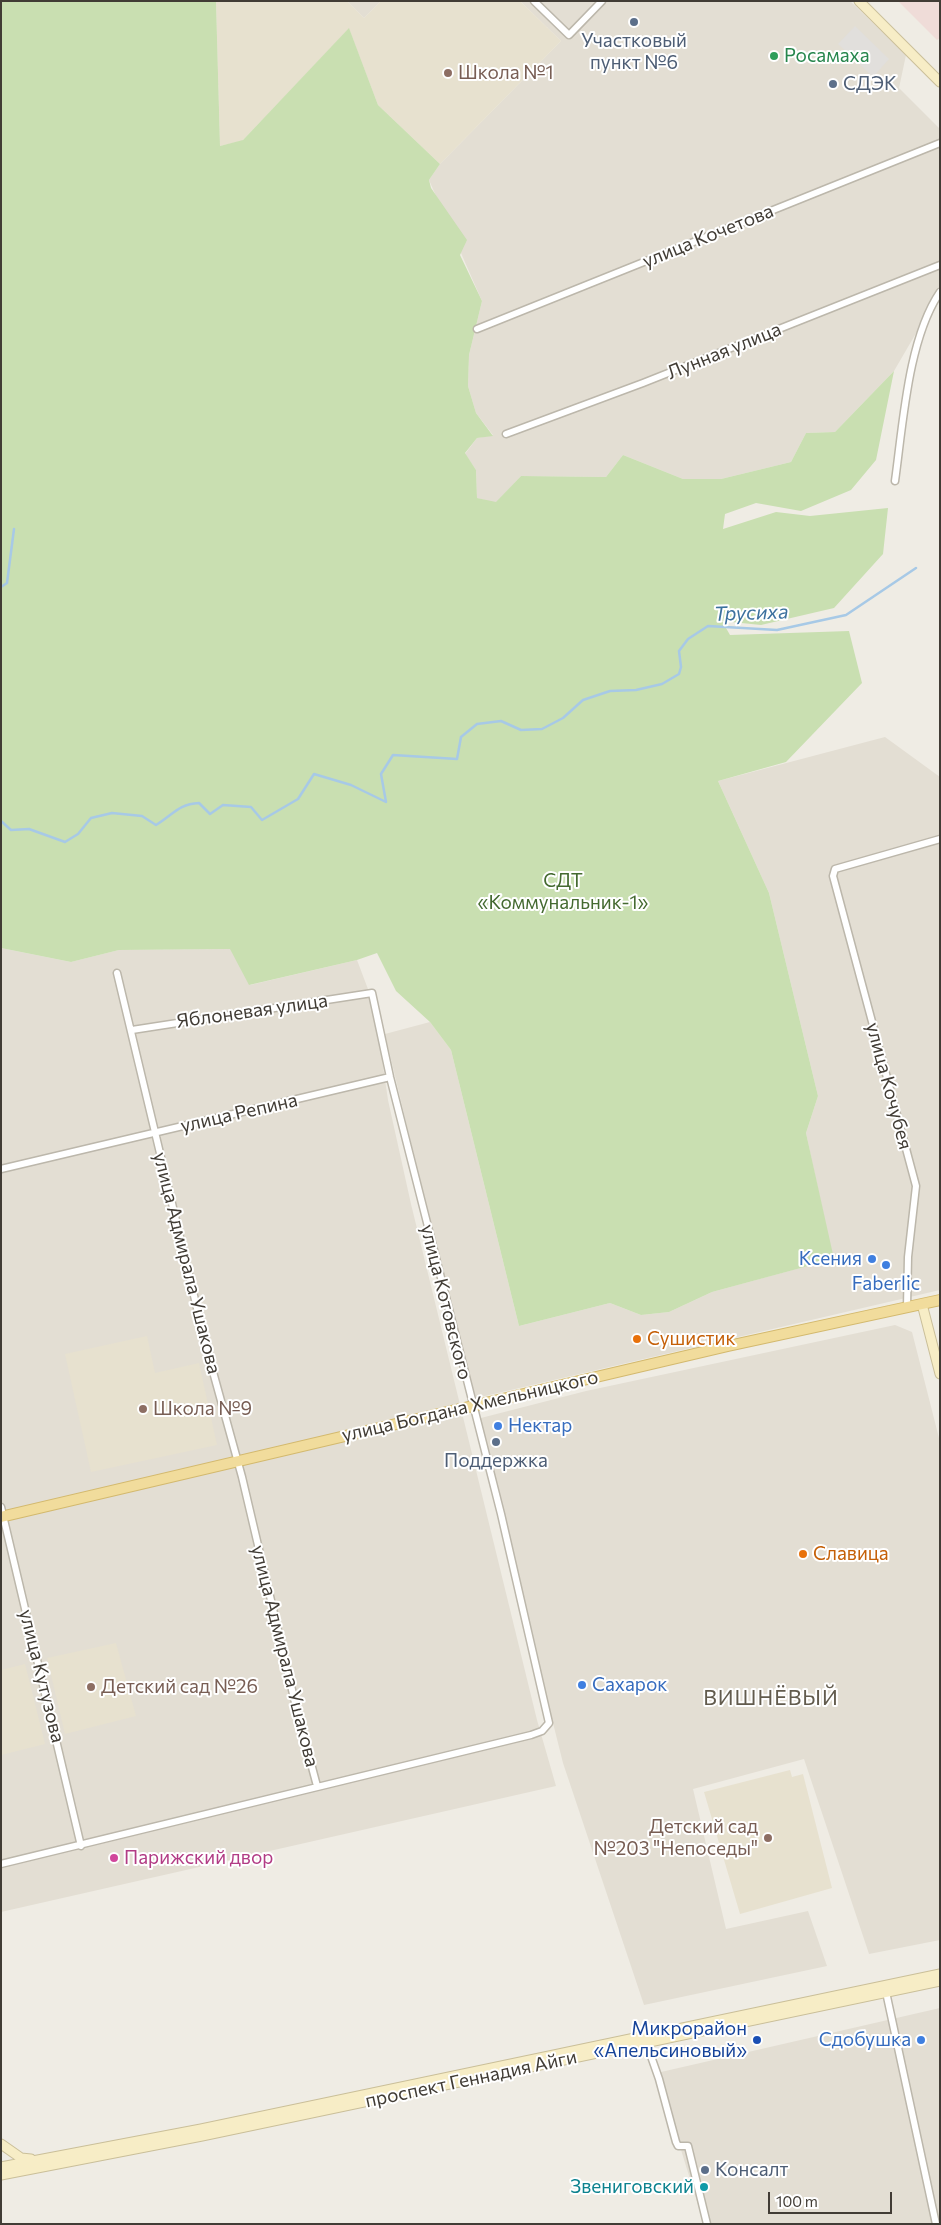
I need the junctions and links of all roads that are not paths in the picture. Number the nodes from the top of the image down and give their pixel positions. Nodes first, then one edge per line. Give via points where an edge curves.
1 (534, 1) edge
2 (602, 1) edge
3 (859, 1) edge
4 (940, 82) edge
5 (940, 143) edge
6 (940, 264) edge
7 (940, 292) edge
8 (477, 329) dead end
9 (506, 434) dead end
10 (895, 481) dead end
11 (940, 839) edge
12 (117, 973) dead end
13 (372, 993) joint
14 (132, 1030) junction
15 (390, 1077) junction
16 (155, 1133) junction
17 (1, 1169) edge
18 (940, 1300) edge
19 (922, 1304) junction
20 (907, 1307) junction
21 (940, 1374) edge
22 (473, 1406) junction
23 (237, 1460) junction
24 (2, 1514) edge
25 (316, 1786) junction
26 (81, 1846) junction
27 (1, 1864) edge
28 (940, 1974) edge
29 (940, 1980) edge
30 (886, 1992) junction
31 (645, 2039) junction
32 (1, 2144) edge
33 (36, 2160) junction
34 (1, 2167) edge
35 (1, 2175) edge
36 (707, 2224) edge
37 (936, 2224) edge

1 - 2 street via 569,36
3 - 4 main road
5 - 8 street, улица Кочетова
6 - 9 street, Лунная улица
7 - 10 street via 930,307 919,343 907,394
11 - 20 street, улица Кочубея via 836,869 833,876 916,1186 908,1257
12 - 14 street, улица Адмирала Ушакова
13 - 14 street, Яблоневая улица
13 - 15 street, улица Котовского
14 - 16 street, улица Адмирала Ушакова
15 - 16 street, улица Репина
15 - 22 street, улица Котовского
16 - 17 street, улица Репина
16 - 23 street, улица Адмирала Ушакова
18 - 19 main road, улица Богдана Хмельницкого
19 - 20 main road, улица Богдана Хмельницкого
19 - 21 main road
20 - 22 main road, улица Богдана Хмельницкого
22 - 23 main road, улица Богдана Хмельницкого
22 - 25 street, улица Котовского via 549,1715 547,1727 530,1735
23 - 24 main road, улица Богдана Хмельницкого
23 - 25 street, улица Адмирала Ушакова
24 - 26 street, улица Кутузова
25 - 26 street
26 - 27 street
28 - 31 main road, проспект Геннадия Айги
29 - 30 main road, проспект Геннадия Айги
30 - 31 main road, проспект Геннадия Айги
30 - 37 street
31 - 33 main road, проспект Геннадия Айги
31 - 35 main road, проспект Геннадия Айги via 202,2136
31 - 36 street via 676,2142 678,2146 688,2146
32 - 33 main road via 21,2158
33 - 34 main road, проспект Геннадия Айги

